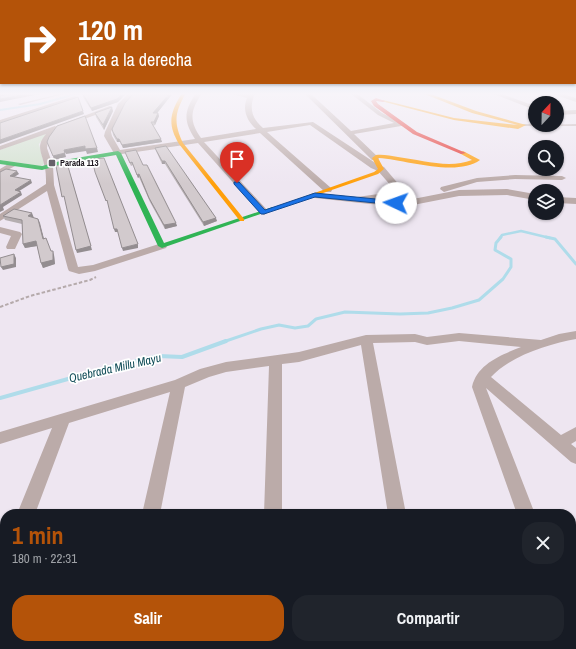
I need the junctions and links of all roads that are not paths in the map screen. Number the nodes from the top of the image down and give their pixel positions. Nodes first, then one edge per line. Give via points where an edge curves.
1 (68, 123) edge
2 (113, 123) edge
3 (172, 123) edge
4 (189, 123) edge
5 (254, 123) edge
6 (310, 123) edge
7 (312, 123) edge
8 (338, 123) edge
9 (488, 123) edge
10 (516, 123) edge
11 (401, 124) joint
12 (522, 125) junction
13 (576, 125) edge
14 (55, 128) junction
15 (260, 131) junction
16 (350, 133) junction
17 (201, 140) junction
18 (181, 143) junction
19 (0, 148) edge
20 (118, 153) junction
21 (375, 158) junction
22 (0, 162) edge
23 (13, 164) junction
24 (49, 166) junction
25 (381, 169) junction
26 (0, 172) edge
27 (562, 178) dead end
28 (50, 186) junction
29 (328, 190) junction
30 (315, 195) junction
31 (388, 195) junction
32 (528, 196) edge
33 (359, 199) junction
34 (564, 200) edge
35 (576, 201) edge
36 (264, 212) junction
37 (0, 218) edge
38 (242, 220) junction
39 (0, 230) edge
40 (162, 246) junction
41 (11, 247) dead end
42 (576, 335) edge
43 (366, 339) junction
44 (541, 344) junction
45 (276, 361) junction
46 (482, 377) junction
47 (179, 384) junction
48 (63, 420) junction
49 (576, 433) edge
50 (0, 438) edge
51 (560, 443) junction
52 (576, 457) edge
53 (28, 509) edge
54 (152, 509) edge
55 (273, 509) edge
56 (396, 509) edge
57 (524, 509) edge

1 - 14 street
2 - 20 street via 108,134
3 - 18 street
4 - 17 street
5 - 15 street
6 - 15 street
7 - 25 street
8 - 16 street
9 - 12 street via 518,127
10 - 12 street
11 - 16 street
11 - 21 street via 415,133 477,160 472,164 458,166 387,156
12 - 13 lane
14 - 19 street
14 - 24 street via 43,144
15 - 17 street
15 - 29 street
16 - 21 street
17 - 18 street
17 - 36 street
18 - 20 street
18 - 38 street
20 - 24 street
20 - 40 street
21 - 25 street
22 - 23 street
23 - 24 street via 36,169
23 - 26 street
24 - 28 street
25 - 29 street
25 - 31 street via 397,188
27 - 31 street via 477,180 417,197
28 - 37 street
28 - 40 street via 73,269 91,269
29 - 30 street
30 - 33 street
30 - 36 street
31 - 33 street
32 - 33 street via 507,192 459,193 408,203
34 - 35 street
36 - 38 street
38 - 40 street
39 - 41 street via 17,234
42 - 44 street
43 - 44 street via 415,338 427,342 459,337
43 - 45 street
43 - 56 street
44 - 46 street via 495,365
45 - 47 street via 226,367
45 - 55 street
46 - 51 street
46 - 57 street via 479,386 481,395
47 - 48 street
47 - 54 street
48 - 50 street
48 - 53 street
49 - 51 street
51 - 52 street

